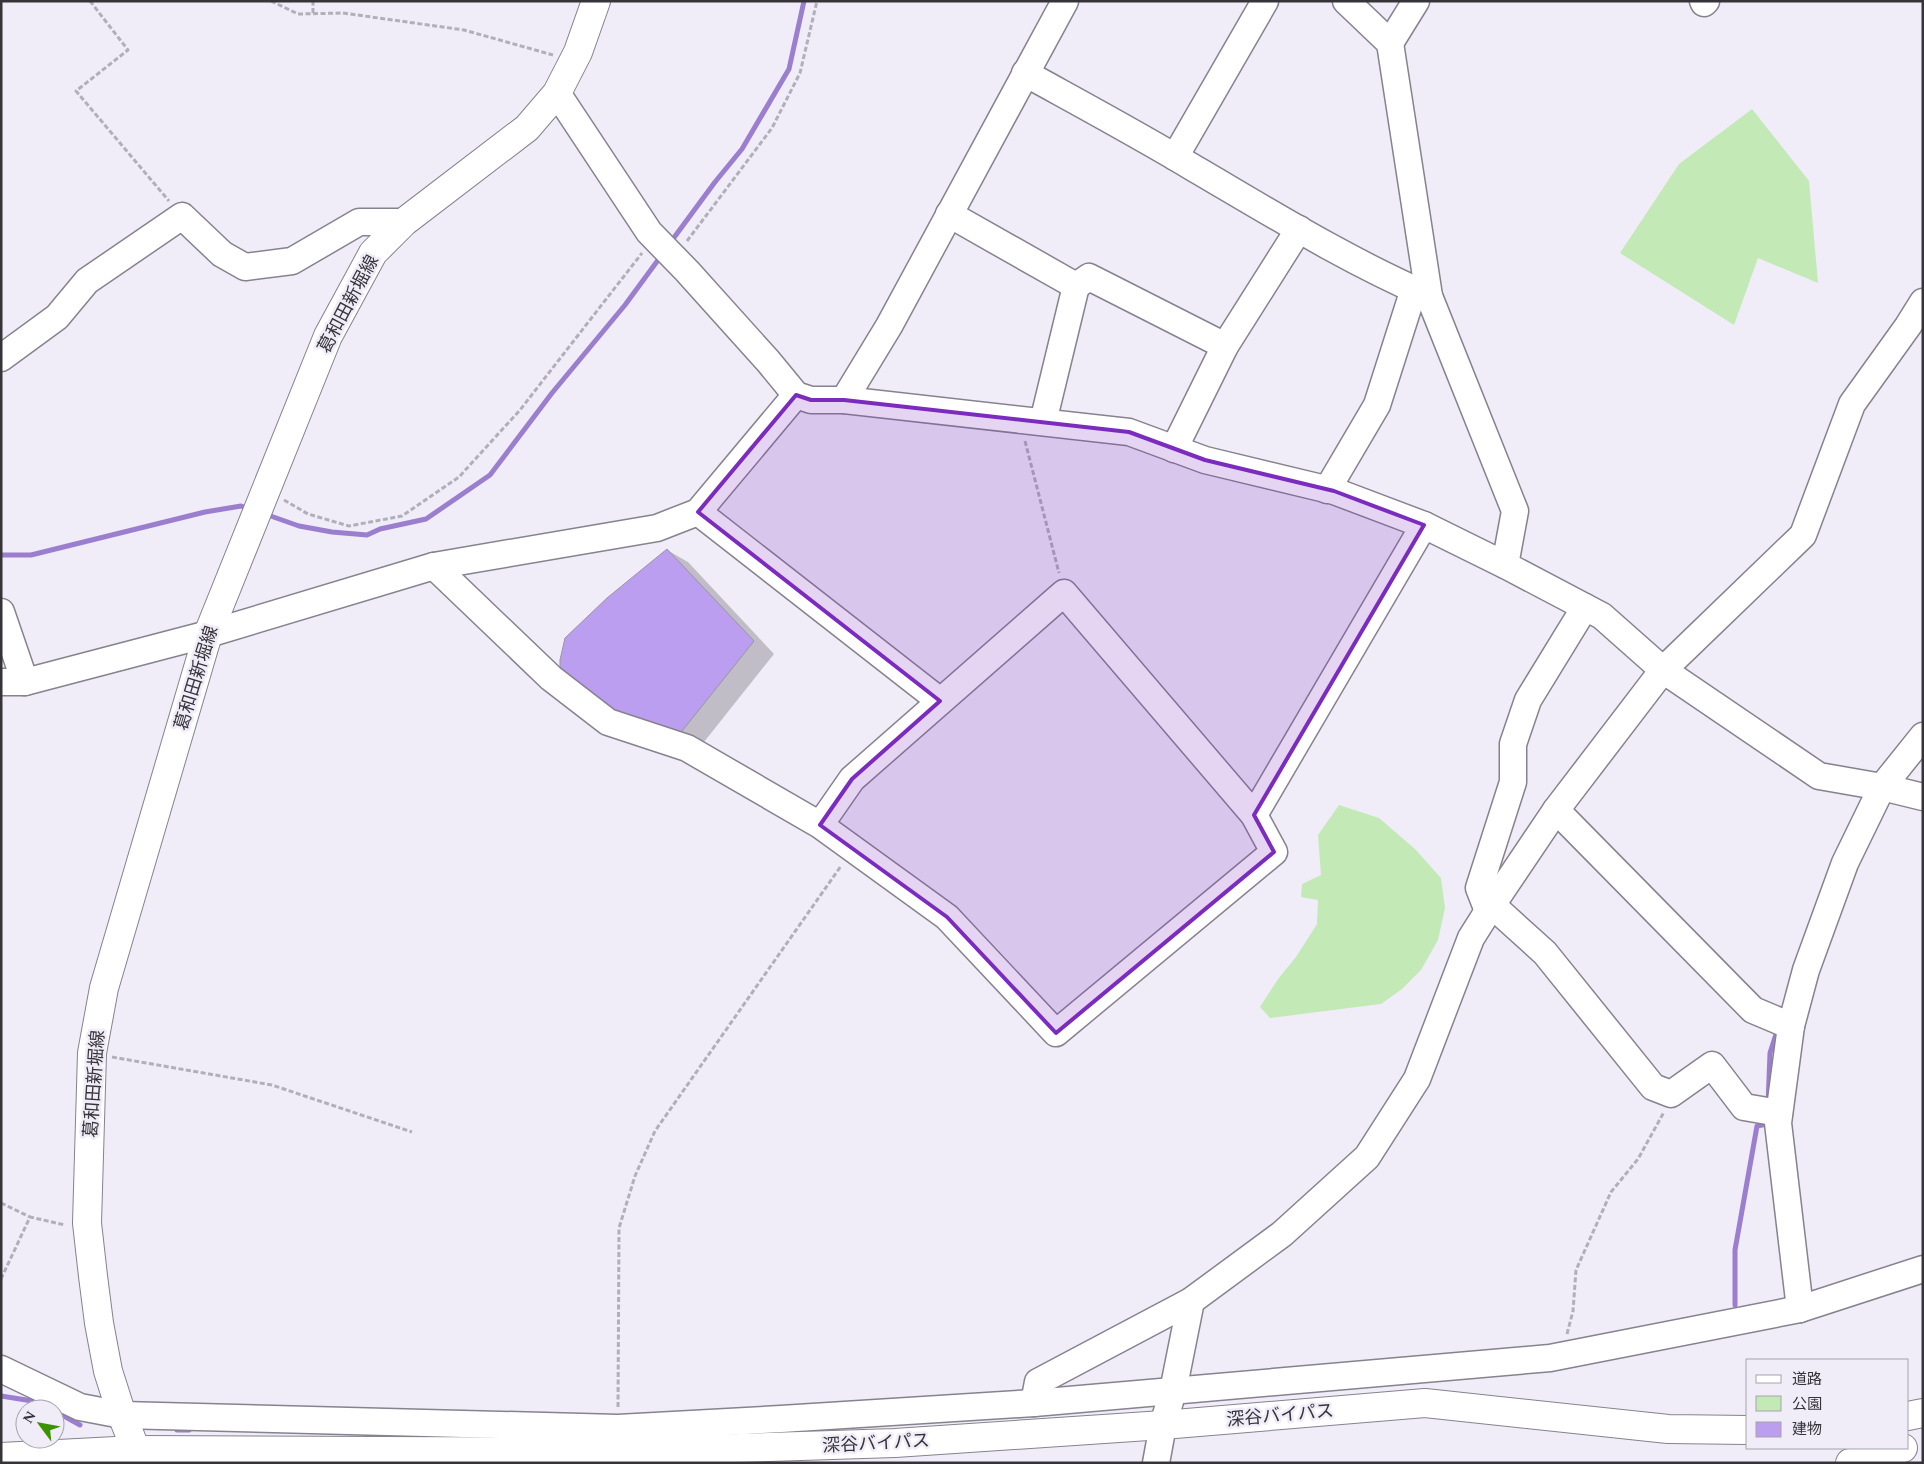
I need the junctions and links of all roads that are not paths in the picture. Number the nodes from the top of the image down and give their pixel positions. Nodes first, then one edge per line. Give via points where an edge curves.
1 (596, 1) edge
2 (1065, 1) edge
3 (1265, 1) edge
4 (1346, 1) edge
5 (1416, 1) edge
6 (1390, 43) junction
7 (1025, 74) junction
8 (557, 94) junction
9 (1175, 157) junction
10 (949, 214) junction
11 (404, 222) junction
12 (1299, 229) junction
13 (1076, 286) junction
14 (1421, 293) junction
15 (1923, 302) edge
16 (1225, 346) junction
17 (1, 358) edge
18 (796, 395) junction
19 (844, 400) junction
20 (1034, 421) junction
21 (1174, 449) junction
22 (1326, 490) junction
23 (698, 512) junction
24 (1424, 525) junction
25 (1505, 565) junction
26 (434, 566) junction
27 (1585, 607) junction
28 (1, 612) edge
29 (208, 634) junction
30 (1663, 670) junction
31 (13, 682) edge
32 (940, 701) junction
33 (1923, 736) edge
34 (1882, 787) junction
35 (1923, 797) edge
36 (1556, 810) junction
37 (1254, 814) junction
38 (820, 824) junction
39 (1490, 908) junction
40 (1783, 1023) junction
41 (1779, 1114) junction
42 (1923, 1269) edge
43 (1191, 1301) junction
44 (1800, 1309) junction
45 (1, 1369) edge
46 (1173, 1391) junction
47 (1034, 1403) junction
48 (1923, 1412) edge
49 (122, 1415) junction
50 (1909, 1416) edge
51 (1163, 1425) junction
52 (1746, 1430) edge
53 (1923, 1442) edge
54 (1909, 1446) edge
55 (617, 1447) edge
56 (1899, 1449) edge
57 (138, 1456) edge
58 (1, 1457) edge
59 (1156, 1463) edge
60 (1850, 1463) edge

1 - 8 main road, 葛和田新堀線
2 - 7 street
3 - 9 street
4 - 6 street
5 - 6 street
6 - 14 street
7 - 9 street
7 - 10 street
8 - 11 main road, 葛和田新堀線 via 527,128
8 - 18 street via 662,245
9 - 12 street
10 - 13 street
10 - 19 street via 889,326
11 - 17 street via 359,222 292,260 245,268 222,254 182,216 87,281 57,317
11 - 29 main road, 葛和田新堀線 via 373,253 328,336
12 - 14 street
12 - 16 street
13 - 16 street via 1088,277
13 - 20 street
14 - 22 street via 1378,405
14 - 25 street via 1514,511
15 - 30 street via 1852,404 1803,535
16 - 21 street
18 - 19 street via 811,400
18 - 23 street
19 - 20 street
20 - 21 street via 1130,432
21 - 22 street via 1205,460
22 - 24 street
23 - 26 street via 657,528
23 - 32 street
24 - 25 street
24 - 37 street
25 - 27 street
26 - 29 street
26 - 38 street via 551,678 608,722 687,748
27 - 30 street via 1602,616
27 - 39 street via 1528,700 1513,744 1513,782 1479,888
28 - 31 street
29 - 31 street
29 - 49 main road, 葛和田新堀線 via 104,988 92,1053 88,1230 108,1371
30 - 34 street via 1819,776
30 - 36 street
32 - 37 street via 1064,593
32 - 38 street via 852,779
33 - 34 street
34 - 35 street
34 - 40 street via 1845,863
36 - 39 street
36 - 40 street via 1753,1010
37 - 38 street via 1274,852 1056,1033 947,917
39 - 41 street via 1545,953 1653,1087 1671,1094 1712,1065 1744,1107
39 - 43 street via 1471,938 1417,1079 1367,1157 1282,1234
40 - 41 street
41 - 44 street
42 - 44 street
43 - 46 street
43 - 47 street via 1038,1382
44 - 46 street via 1561,1356
45 - 49 street via 80,1407
46 - 47 street
46 - 51 street
47 - 55 street via 781,1419
48 - 50 main road
49 - 55 street
49 - 57 main road, 葛和田新堀線
51 - 52 main road, 深谷バイパス via 1425,1403 1668,1429
51 - 55 main road, 深谷バイパス via 895,1443
51 - 59 street
53 - 54 main road
55 - 57 main road, 深谷バイパス
56 - 60 main road
57 - 58 main road, 深谷バイパス

